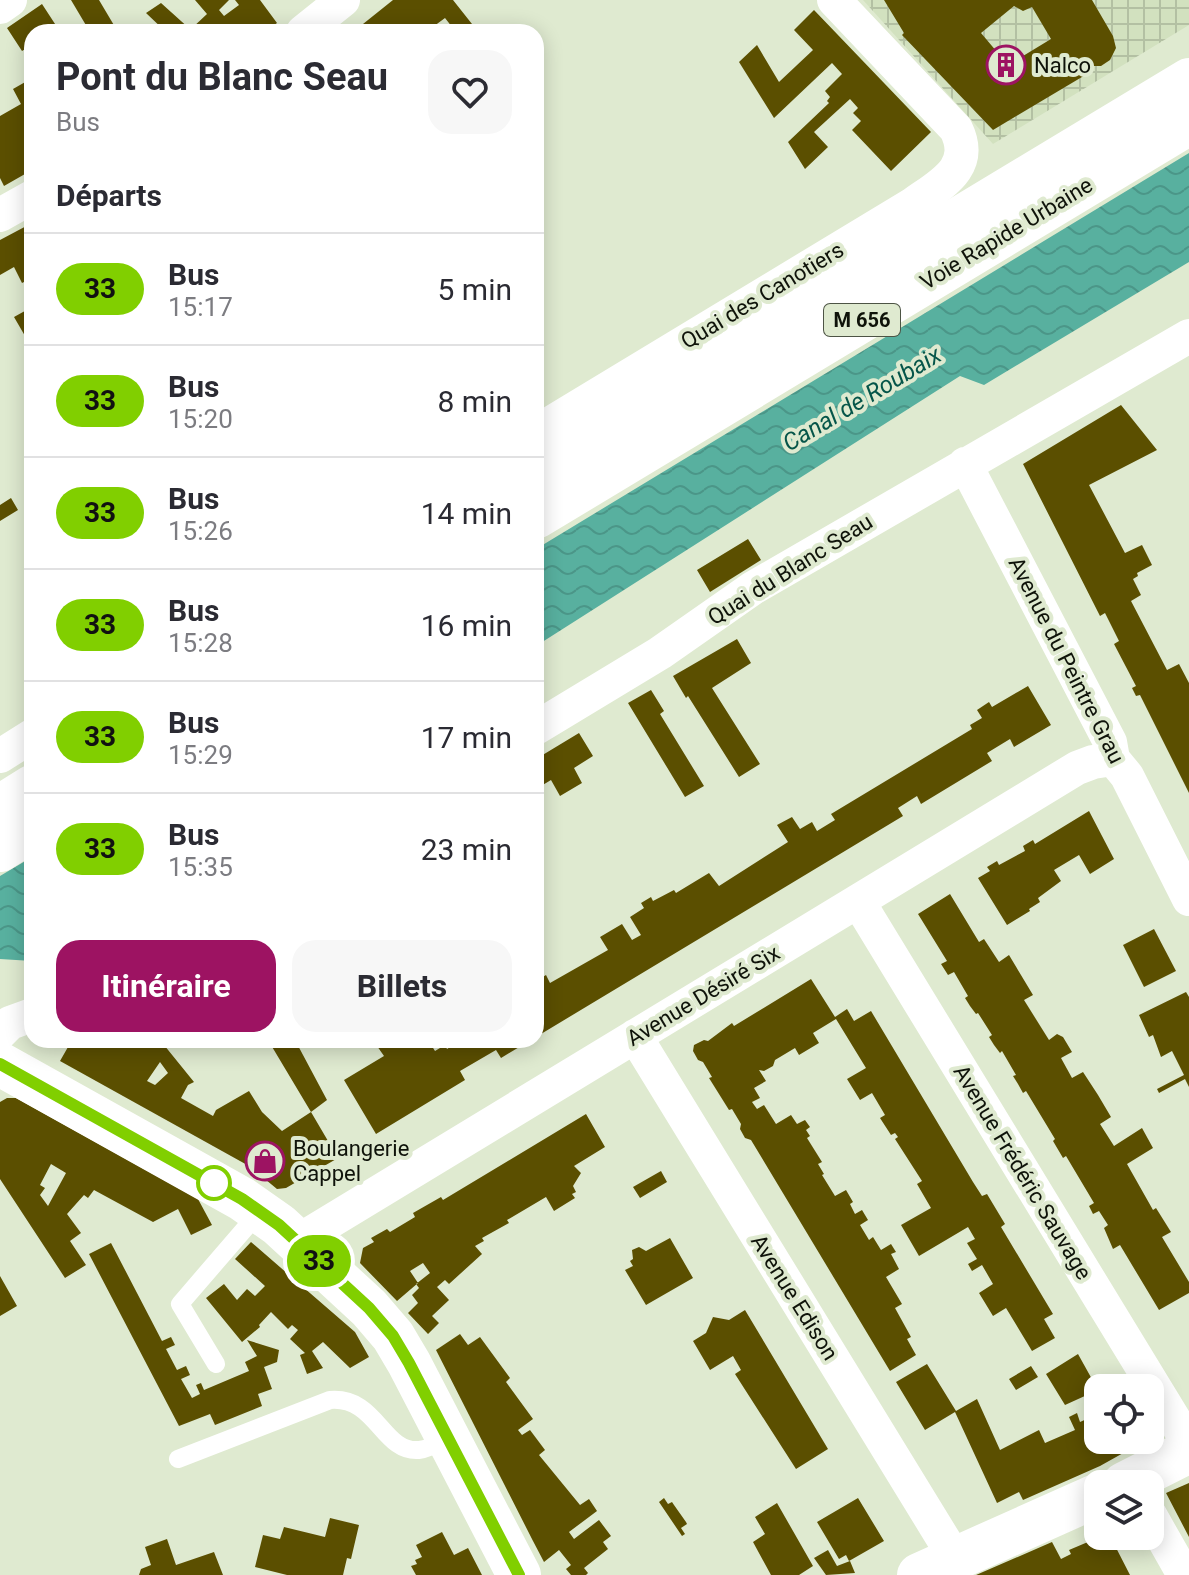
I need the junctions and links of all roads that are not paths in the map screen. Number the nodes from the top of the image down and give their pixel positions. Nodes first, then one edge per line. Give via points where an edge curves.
1 (10, 0) edge
2 (343, 0) edge
3 (834, 0) edge
4 (0, 7) edge
5 (313, 24) edge
6 (1189, 80) edge
7 (1189, 123) edge
8 (24, 202) edge
9 (0, 215) edge
10 (1189, 336) edge
11 (544, 427) edge
12 (965, 464) junction
13 (544, 469) edge
14 (544, 512) edge
15 (544, 723) edge
16 (24, 741) edge
17 (0, 756) edge
18 (1113, 759) junction
19 (24, 792) edge
20 (0, 807) edge
21 (24, 835) edge
22 (0, 850) edge
23 (1189, 899) edge
24 (858, 901) junction
25 (24, 1018) edge
26 (0, 1033) edge
27 (635, 1036) junction
28 (0, 1064) edge
29 (260, 1211) junction
30 (298, 1241) junction
31 (216, 1364) dead end
32 (448, 1438) junction
33 (1189, 1444) edge
34 (1189, 1451) edge
35 (178, 1459) dead end
36 (1160, 1470) edge
37 (1084, 1509) edge
38 (1164, 1546) edge
39 (937, 1567) edge
40 (519, 1575) edge
41 (1184, 1575) edge

1 - 4 street
2 - 5 street
3 - 11 street, Quai des Canotiers via 945,116 961,139 956,170 913,204
6 - 13 main road, Voie Rapide Urbaine / M 656
7 - 14 main road, Voie Rapide Urbaine / M 656
8 - 9 street
10 - 12 street, Quai du Blanc Seau
12 - 15 street, Quai du Blanc Seau via 753,588 660,653
12 - 18 street, Avenue du Peintre Grau via 1110,742
16 - 17 street
18 - 23 street, Avenue du Peintre Grau via 1127,776
18 - 24 street, Avenue Désiré Six via 1077,768
19 - 20 main road
21 - 22 main road
24 - 27 street, Avenue Désiré Six
24 - 33 street, Avenue Frédéric Sauvage
25 - 26 street
27 - 30 street, Avenue Désiré Six
27 - 39 street, Avenue Edison
28 - 29 main road
29 - 30 main road
29 - 31 lane via 180,1304
30 - 32 main road via 393,1336
32 - 35 lane via 421,1450 405,1448 356,1404 330,1400
32 - 40 main road
34 - 36 main road
37 - 39 main road
38 - 41 street

